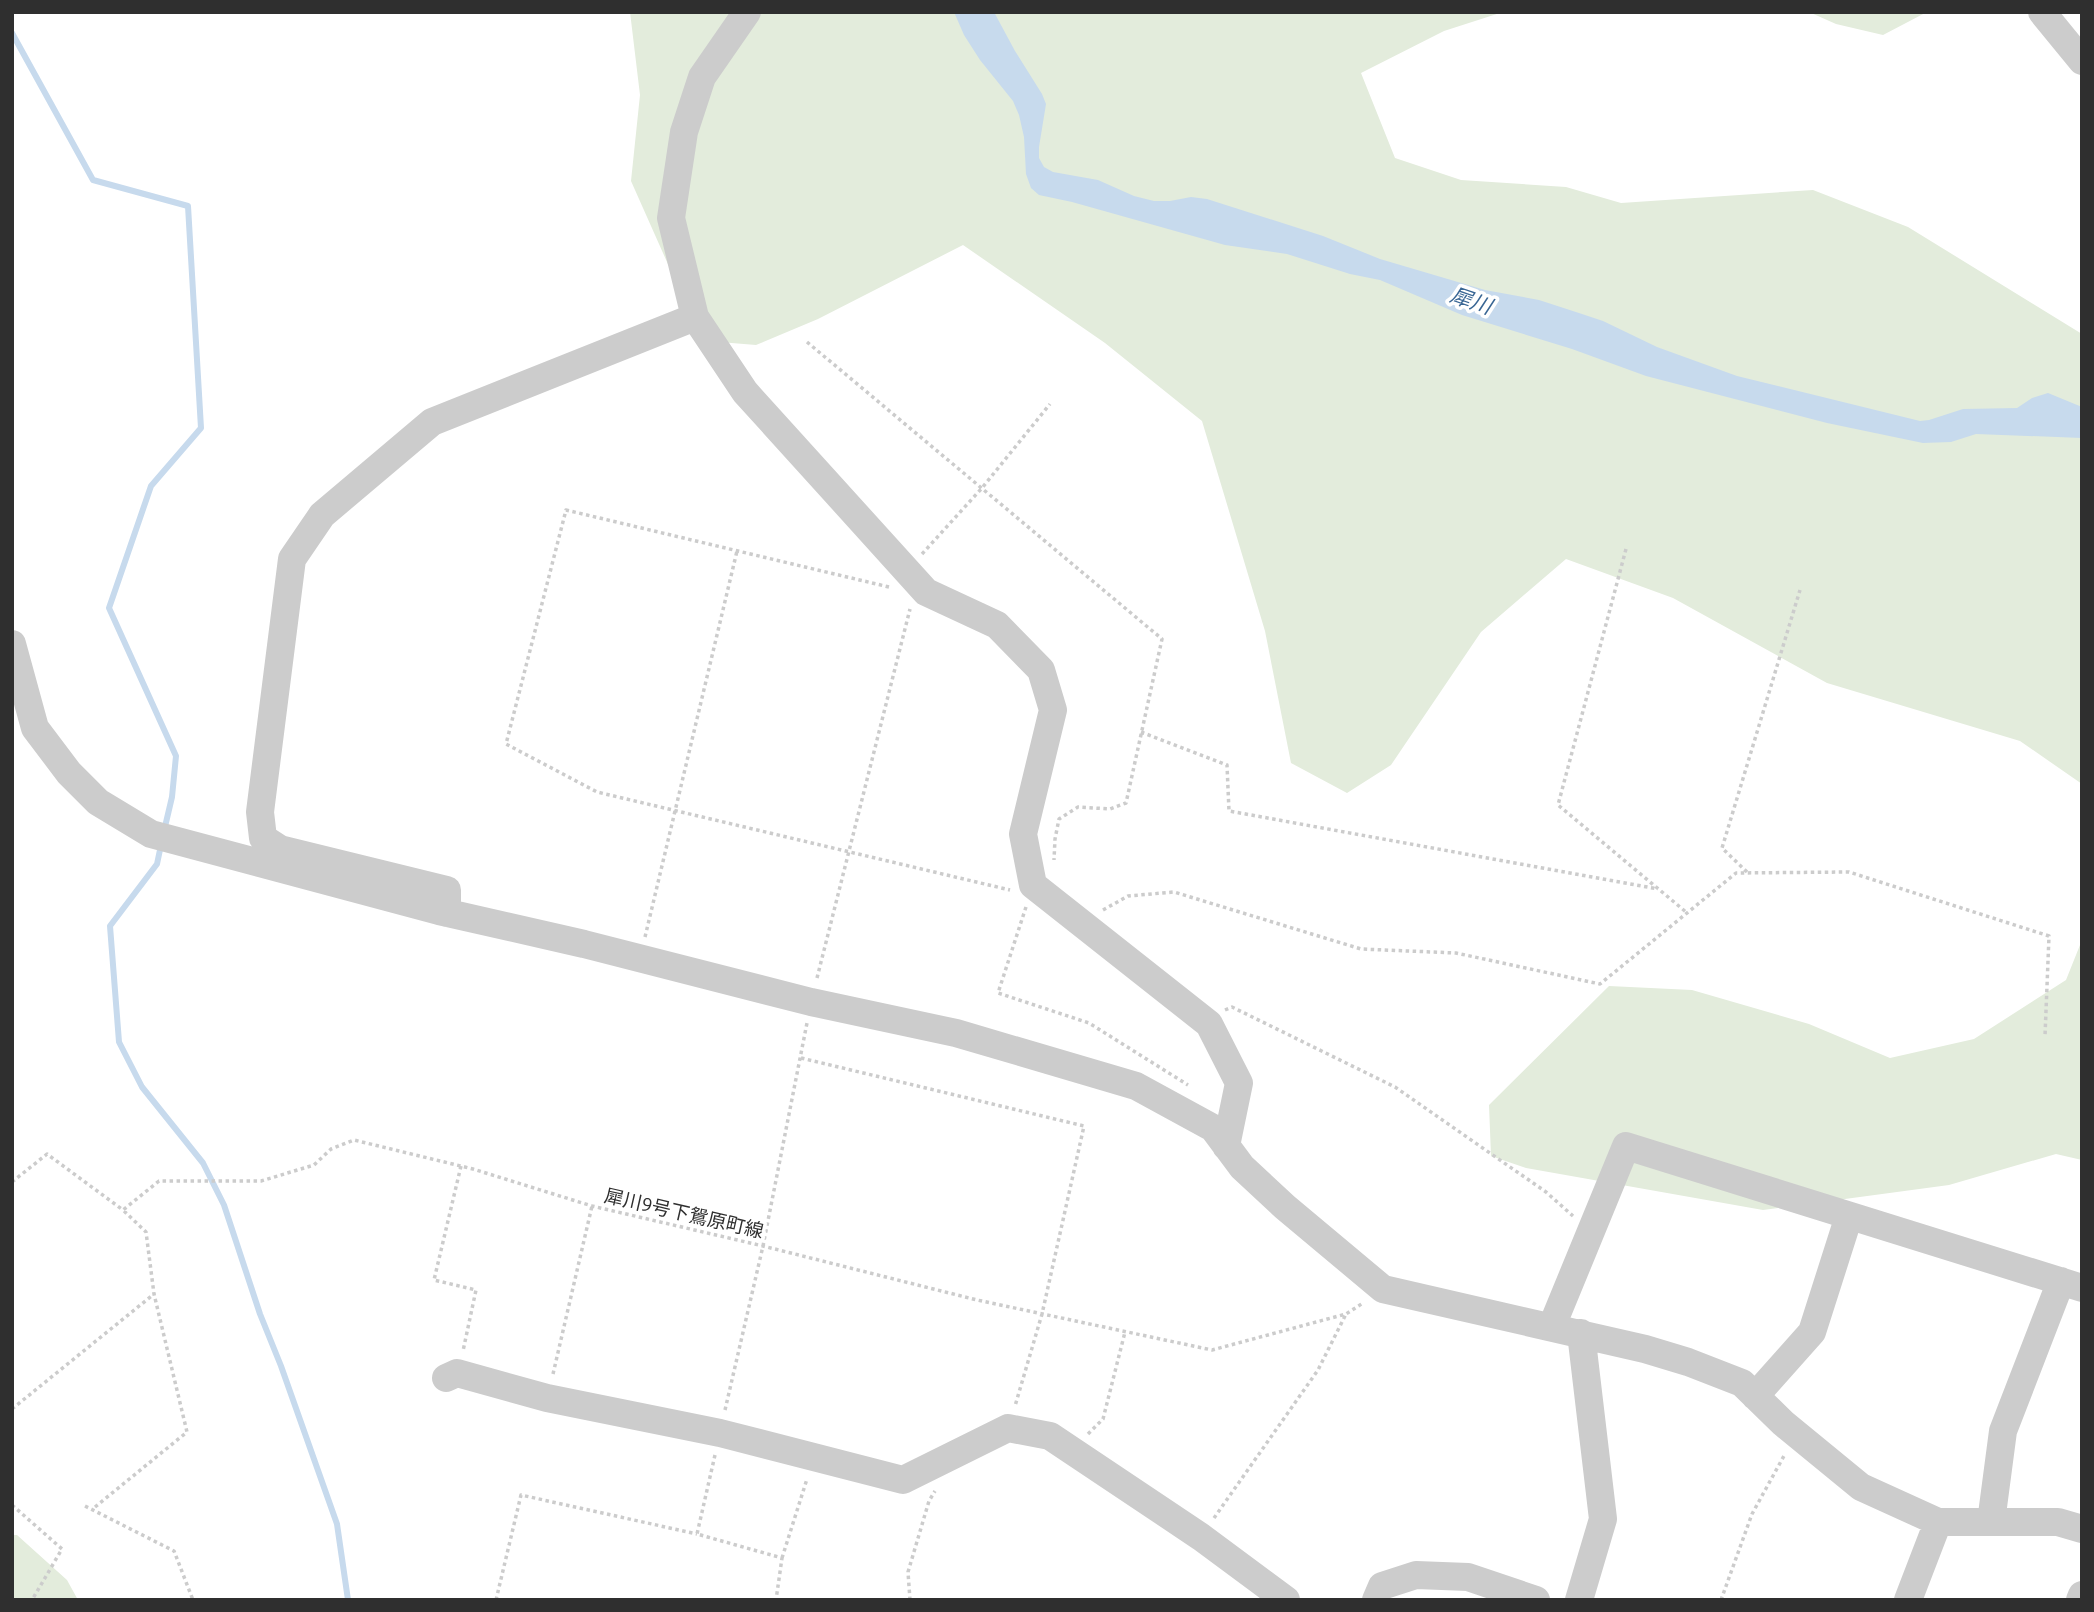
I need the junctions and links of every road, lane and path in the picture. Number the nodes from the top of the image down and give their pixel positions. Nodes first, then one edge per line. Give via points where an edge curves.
1 (747, 12) edge
2 (2042, 12) edge
3 (2082, 61) edge
4 (695, 317) junction
5 (807, 342) dead end
6 (1050, 404) dead end
7 (982, 488) junction
8 (1626, 549) dead end
9 (737, 551) junction
10 (915, 585) junction
11 (1800, 590) dead end
12 (12, 644) edge
13 (1141, 732) junction
14 (850, 852) junction
15 (1054, 864) dead end
16 (1747, 872) junction
17 (1033, 885) junction
18 (1658, 889) junction
19 (443, 912) junction
20 (1687, 913) junction
21 (1080, 923) junction
22 (640, 959) junction
23 (811, 1002) junction
24 (1204, 1019) junction
25 (2045, 1036) dead end
26 (800, 1058) junction
27 (1194, 1089) dead end
28 (1226, 1146) junction
29 (461, 1166) junction
30 (12, 1182) edge
31 (592, 1206) junction
32 (123, 1210) junction
33 (1849, 1216) junction
34 (1591, 1232) junction
35 (763, 1246) junction
36 (2071, 1285) edge
37 (1383, 1289) junction
38 (154, 1294) junction
39 (1042, 1314) junction
40 (1346, 1314) junction
41 (1552, 1326) junction
42 (1125, 1332) junction
43 (1581, 1334) junction
44 (452, 1376) joint
45 (1755, 1396) junction
46 (547, 1398) junction
47 (12, 1409) edge
48 (1008, 1428) junction
49 (720, 1433) junction
50 (1797, 1434) junction
51 (1072, 1451) junction
52 (814, 1457) junction
53 (936, 1491) dead end
54 (12, 1505) edge
55 (85, 1506) dead end
56 (95, 1507) dead end
57 (1938, 1522) junction
58 (1991, 1522) junction
59 (2082, 1529) edge
60 (697, 1534) junction
61 (1200, 1537) junction
62 (782, 1558) junction
63 (32, 1600) edge
64 (193, 1600) edge
65 (496, 1600) edge
66 (776, 1600) edge
67 (910, 1600) edge
68 (1286, 1600) edge
69 (1376, 1600) edge
70 (1536, 1600) edge
71 (1579, 1600) edge
72 (1721, 1600) edge
73 (1908, 1600) edge

1 - 4 street via 702,76 684,132 671,218
2 - 3 street
4 - 10 street via 745,392
4 - 19 street via 432,422 322,515 292,559 260,812 263,838 280,849 447,890
5 - 7 path
6 - 7 path
7 - 10 path
7 - 13 path via 1161,639
8 - 18 path via 1558,805
9 - 10 path
9 - 14 path via 566,510 506,744 597,792
9 - 22 path
10 - 14 path
10 - 17 street via 998,625 1041,670 1053,710 1023,834
11 - 16 path via 1722,848
12 - 19 street via 35,728 98,802 150,834
13 - 15 path via 1126,803 1110,809 1078,807 1059,819
13 - 18 path via 1227,765 1229,811
14 - 17 path via 1019,892
14 - 23 path
16 - 20 path via 1736,873
16 - 25 path via 1849,872 2049,936
17 - 21 street
17 - 27 path via 998,993 1089,1023
18 - 20 path
19 - 22 street
20 - 21 path via 1600,984 1456,953 1361,949 1174,892 1128,897
21 - 24 street
22 - 23 street
23 - 26 path
23 - 28 street via 956,1033 1136,1086 1213,1128
24 - 28 street via 1238,1083
24 - 34 path via 1233,1007 1395,1087 1546,1192
26 - 35 path
26 - 39 path via 1084,1126
28 - 37 street via 1285,1207
29 - 31 path, 犀川9号下鴛原町線
29 - 32 path, 犀川9号下鴛原町線 via 354,1140 331,1149 314,1166 261,1181 159,1181
29 - 44 path via 434,1280 476,1290
30 - 32 path via 47,1154
31 - 35 path, 犀川9号下鴛原町線
31 - 46 path
32 - 38 path via 146,1232
33 - 34 street via 1626,1146
33 - 36 street
33 - 45 street via 1812,1332
34 - 41 street
35 - 39 path, 犀川9号下鴛原町線
35 - 49 path
36 - 58 street via 2003,1431
37 - 40 path, 犀川9号下鴛原町線
37 - 41 street
38 - 47 path
38 - 56 path via 187,1432
39 - 42 path, 犀川9号下鴛原町線
39 - 48 path
40 - 42 path, 犀川9号下鴛原町線 via 1212,1350
40 - 61 path via 1318,1370
41 - 43 street
42 - 51 path via 1103,1419
43 - 45 street via 1688,1362 1742,1383
43 - 71 street via 1603,1519
44 - 46 street
45 - 50 street
46 - 49 street
48 - 51 street via 1050,1436
48 - 52 street via 903,1480
49 - 52 street
49 - 60 path
50 - 57 street via 1861,1487
50 - 72 path via 1752,1514
51 - 61 street
52 - 62 path
53 - 67 path via 908,1572
54 - 63 path via 62,1549
55 - 64 path via 174,1551
57 - 58 street
57 - 73 street
58 - 59 street via 2058,1522
60 - 62 path
60 - 65 path via 521,1496
61 - 68 street
62 - 66 path
69 - 70 street via 1382,1586 1416,1575 1468,1577

